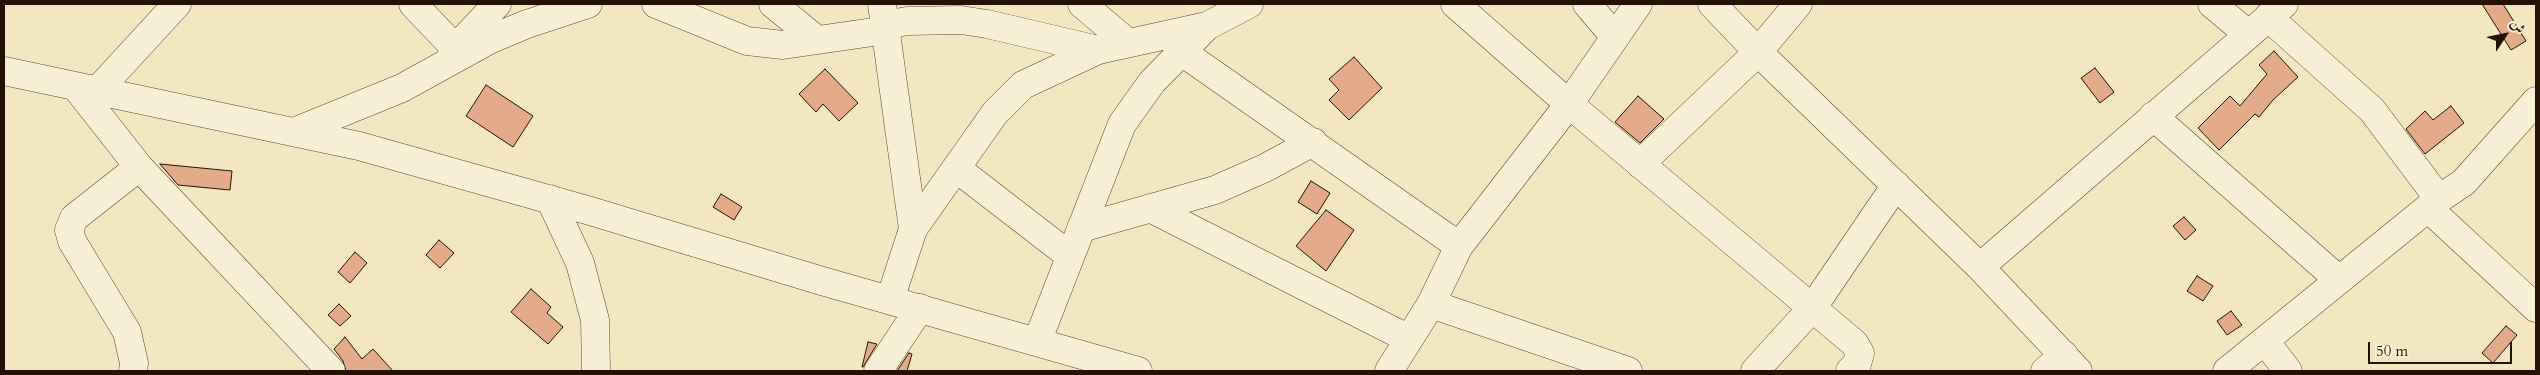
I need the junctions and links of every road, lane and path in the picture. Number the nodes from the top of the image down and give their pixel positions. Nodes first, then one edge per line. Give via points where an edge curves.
1 (177, 4) edge
2 (413, 4) edge
3 (497, 4) edge
4 (588, 4) edge
5 (656, 4) edge
6 (772, 4) edge
7 (882, 4) edge
8 (1082, 4) edge
9 (1249, 4) edge
10 (1455, 4) edge
11 (1587, 4) edge
12 (1638, 4) edge
13 (1712, 4) edge
14 (1798, 4) edge
15 (2212, 4) edge
16 (2267, 18) edge
17 (1207, 26) junction
18 (887, 30) junction
19 (1615, 37) junction
20 (817, 40) junction
21 (1128, 44) junction
22 (1098, 50) junction
23 (1182, 52) junction
24 (1758, 52) junction
25 (446, 58) junction
26 (4, 71) edge
27 (86, 89) junction
28 (2536, 101) edge
29 (1569, 104) junction
30 (2153, 116) junction
31 (294, 132) junction
32 (1313, 142) junction
33 (1640, 164) junction
34 (139, 167) junction
35 (956, 168) junction
36 (1896, 185) junction
37 (550, 199) junction
38 (2433, 203) junction
39 (1150, 208) junction
40 (1081, 228) junction
41 (913, 229) junction
42 (1459, 246) junction
43 (1070, 256) junction
44 (1980, 267) junction
45 (2339, 280) junction
46 (890, 300) junction
47 (1432, 304) junction
48 (1813, 307) junction
49 (920, 308) junction
50 (2536, 308) edge
51 (1409, 339) junction
52 (2265, 341) junction
53 (1037, 342) junction
54 (2062, 366) edge
55 (133, 371) edge
56 (331, 371) edge
57 (596, 371) edge
58 (878, 371) edge
59 (1138, 371) edge
60 (1389, 371) edge
61 (1628, 371) edge
62 (1755, 371) edge
63 (1850, 371) edge
64 (2227, 371) edge
65 (2288, 371) edge

1 - 27 street
2 - 25 street
3 - 25 street
4 - 25 street via 527,24
5 - 20 street via 747,41 783,45
6 - 20 street
7 - 18 street
8 - 21 street
9 - 17 street
10 - 29 street
11 - 19 street
12 - 19 street
13 - 24 street
14 - 24 street
15 - 16 street
16 - 30 street
16 - 38 street via 2372,110
17 - 21 street
17 - 23 street
18 - 20 street
18 - 22 street via 907,20 961,20
18 - 41 street
19 - 29 street
21 - 22 street
22 - 35 street via 1023,86 995,113
23 - 32 street
23 - 40 street via 1152,82 1122,124
24 - 33 street
24 - 36 street
25 - 31 street via 402,88
26 - 27 street
27 - 31 street
27 - 34 street
28 - 38 street via 2464,182
29 - 33 street
29 - 42 street
30 - 44 street
30 - 45 street
31 - 37 street via 359,146
32 - 39 street via 1223,186
32 - 42 street
33 - 48 street
34 - 55 street via 74,218 69,230 72,241 127,332
34 - 56 street
35 - 41 street
35 - 43 street
36 - 44 street
36 - 48 street
37 - 46 street
37 - 57 street via 580,263 594,320
38 - 45 street
38 - 50 street
39 - 40 street
39 - 51 street
40 - 43 street
41 - 46 street
42 - 47 street
43 - 53 street
44 - 54 street
45 - 52 street
46 - 49 street
47 - 51 street
47 - 61 street
48 - 62 street
48 - 63 street via 1854,343 1860,353 1857,364
49 - 53 street
49 - 58 street
51 - 60 street
52 - 64 street
52 - 65 street
53 - 59 street

